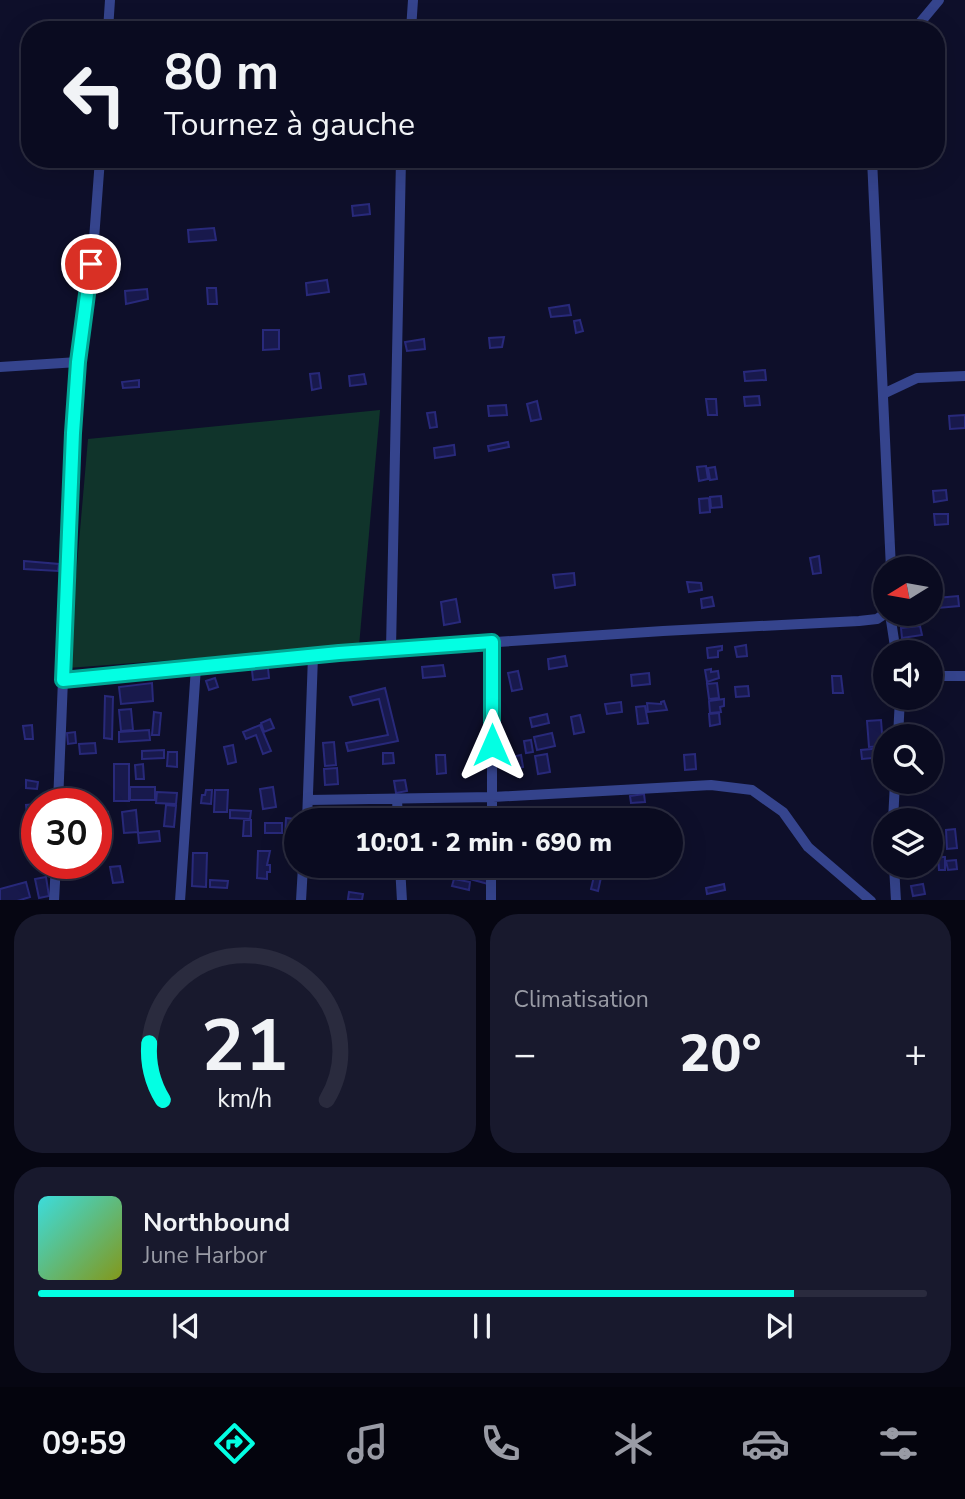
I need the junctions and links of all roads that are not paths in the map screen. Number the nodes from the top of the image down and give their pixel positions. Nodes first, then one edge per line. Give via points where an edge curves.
1 (110, 0) edge
2 (413, 0) edge
3 (939, 0) edge
4 (109, 21) edge
5 (412, 21) edge
6 (922, 21) edge
7 (99, 168) edge
8 (401, 168) edge
9 (872, 168) edge
10 (78, 362) junction
11 (0, 367) edge
12 (965, 376) edge
13 (883, 394) junction
14 (890, 556) edge
15 (873, 619) edge
16 (492, 642) junction
17 (391, 649) junction
18 (313, 656) junction
19 (196, 667) junction
20 (943, 676) edge
21 (965, 676) edge
22 (63, 680) junction
23 (59, 788) edge
24 (493, 797) junction
25 (397, 799) junction
26 (308, 800) junction
27 (308, 808) edge
28 (397, 808) edge
29 (493, 808) edge
30 (302, 878) edge
31 (400, 878) edge
32 (491, 878) edge
33 (895, 878) edge
34 (55, 879) edge
35 (54, 900) edge
36 (180, 900) edge
37 (301, 900) edge
38 (401, 900) edge
39 (491, 900) edge
40 (870, 900) edge
41 (897, 900) edge

1 - 4 street
2 - 5 street
3 - 6 street
7 - 10 street
8 - 17 street
9 - 13 street
10 - 11 street
10 - 22 street
12 - 13 street via 917,378
13 - 14 street
15 - 16 street
16 - 17 street
16 - 24 street
17 - 18 street
18 - 19 street
18 - 26 street
19 - 22 street
19 - 36 street
20 - 21 street
22 - 23 street
24 - 25 street
24 - 29 street
24 - 40 street via 711,785 752,790 783,812 808,847
25 - 26 street
25 - 28 street
26 - 27 street
30 - 37 street
31 - 38 street
32 - 39 street
33 - 41 street
34 - 35 street

